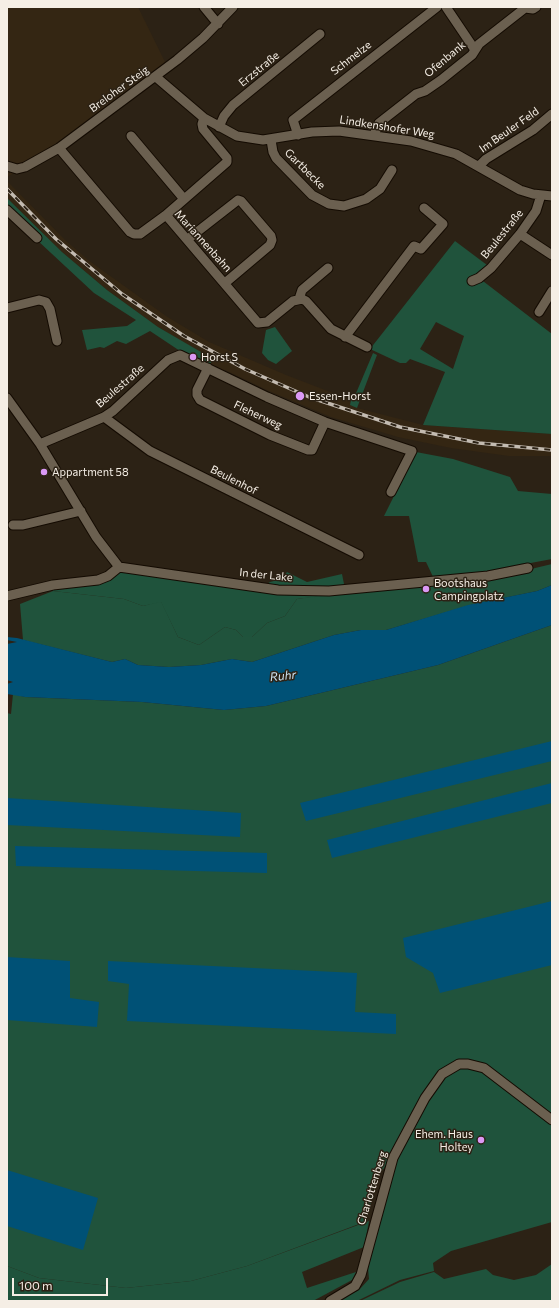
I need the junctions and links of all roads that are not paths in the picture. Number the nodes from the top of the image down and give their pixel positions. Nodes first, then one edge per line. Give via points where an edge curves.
1 (204, 7) edge
2 (234, 7) edge
3 (437, 7) edge
4 (446, 7) edge
5 (536, 7) edge
6 (218, 24) junction
7 (320, 34) dead end
8 (475, 50) junction
9 (156, 77) junction
10 (552, 114) edge
11 (204, 118) junction
12 (219, 127) junction
13 (298, 135) junction
14 (374, 135) junction
15 (131, 136) dead end
16 (271, 140) junction
17 (59, 148) junction
18 (7, 166) edge
19 (479, 166) junction
20 (392, 170) dead end
21 (541, 195) junction
22 (552, 196) edge
23 (184, 199) junction
24 (424, 208) dead end
25 (7, 210) edge
26 (166, 215) junction
27 (520, 234) junction
28 (37, 238) dead end
29 (188, 239) junction
30 (552, 255) edge
31 (328, 268) dead end
32 (472, 281) dead end
33 (225, 283) junction
34 (552, 291) edge
35 (299, 299) junction
36 (7, 308) edge
37 (539, 312) dead end
38 (345, 337) junction
39 (56, 341) dead end
40 (367, 348) dead end
41 (190, 358) joint
42 (208, 368) junction
43 (7, 398) edge
44 (104, 417) junction
45 (325, 422) junction
46 (40, 444) junction
47 (391, 492) dead end
48 (81, 511) junction
49 (13, 524) dead end
50 (360, 555) dead end
51 (528, 568) dead end
52 (116, 569) junction
53 (7, 596) edge
54 (552, 1120) edge
55 (330, 1301) edge

1 - 6 street
2 - 6 street, Breloher Steig
3 - 13 street, Schmelze via 293,120
4 - 8 street
5 - 8 street, Ofenbank via 525,8 479,44
6 - 9 street, Breloher Steig
7 - 12 street, Erzstraße via 233,105
8 - 14 street, Ofenbank via 425,92 416,94 379,123
9 - 11 street, Lindkenshofer Weg
9 - 17 street, Breloher Steig
10 - 19 street, Im Beuler Feld via 533,130
11 - 12 street, Lindkenshofer Weg
11 - 23 street via 203,129 227,158 227,162
12 - 16 street, Lindkenshofer Weg via 246,138
13 - 14 street, Lindkenshofer Weg via 330,130
13 - 16 street, Lindkenshofer Weg
14 - 19 street, Lindkenshofer Weg via 438,147
15 - 23 street
16 - 20 street, Gartbecke via 276,158 312,194 329,204 351,205 366,199 380,189
17 - 18 street, Breloher Steig via 25,167 16,169
17 - 26 street, Mariannenbahn via 134,234 142,233
19 - 21 street, Lindkenshofer Weg via 508,185
21 - 22 street, Lindkenshofer Weg
21 - 27 street, Beulestraße via 536,211
23 - 26 street
24 - 38 street via 443,224 421,249 414,246
25 - 28 street
26 - 29 street, Mariannenbahn
27 - 30 street
27 - 32 street, Beulestraße via 491,268
29 - 33 street, Mariannenbahn
29 - 33 street via 238,200 262,225 271,236 271,243
31 - 35 street, Mariannenbahn via 302,290
33 - 35 street, Mariannenbahn via 261,324
34 - 37 street
35 - 38 street via 306,301 329,327
36 - 39 street via 39,300 46,302 50,309
38 - 40 street
41 - 42 street, Fleherweg
41 - 44 street, Beulestraße via 180,354 172,357
42 - 45 street, Fleherweg via 266,397
42 - 45 street, Fleherweg via 197,390 200,400 270,435 311,450
43 - 46 street
44 - 46 street, Beulestraße
44 - 50 street, Beulenhof via 150,451
45 - 47 street, Fleherweg via 412,451
46 - 48 street
48 - 49 street via 23,525
48 - 52 street
51 - 52 street, In der Lake via 488,576 329,591 278,590
52 - 53 street via 98,580 53,585
54 - 55 street, Charlottenberg via 484,1068 459,1064 442,1074 425,1098 393,1158 361,1275 355,1286

